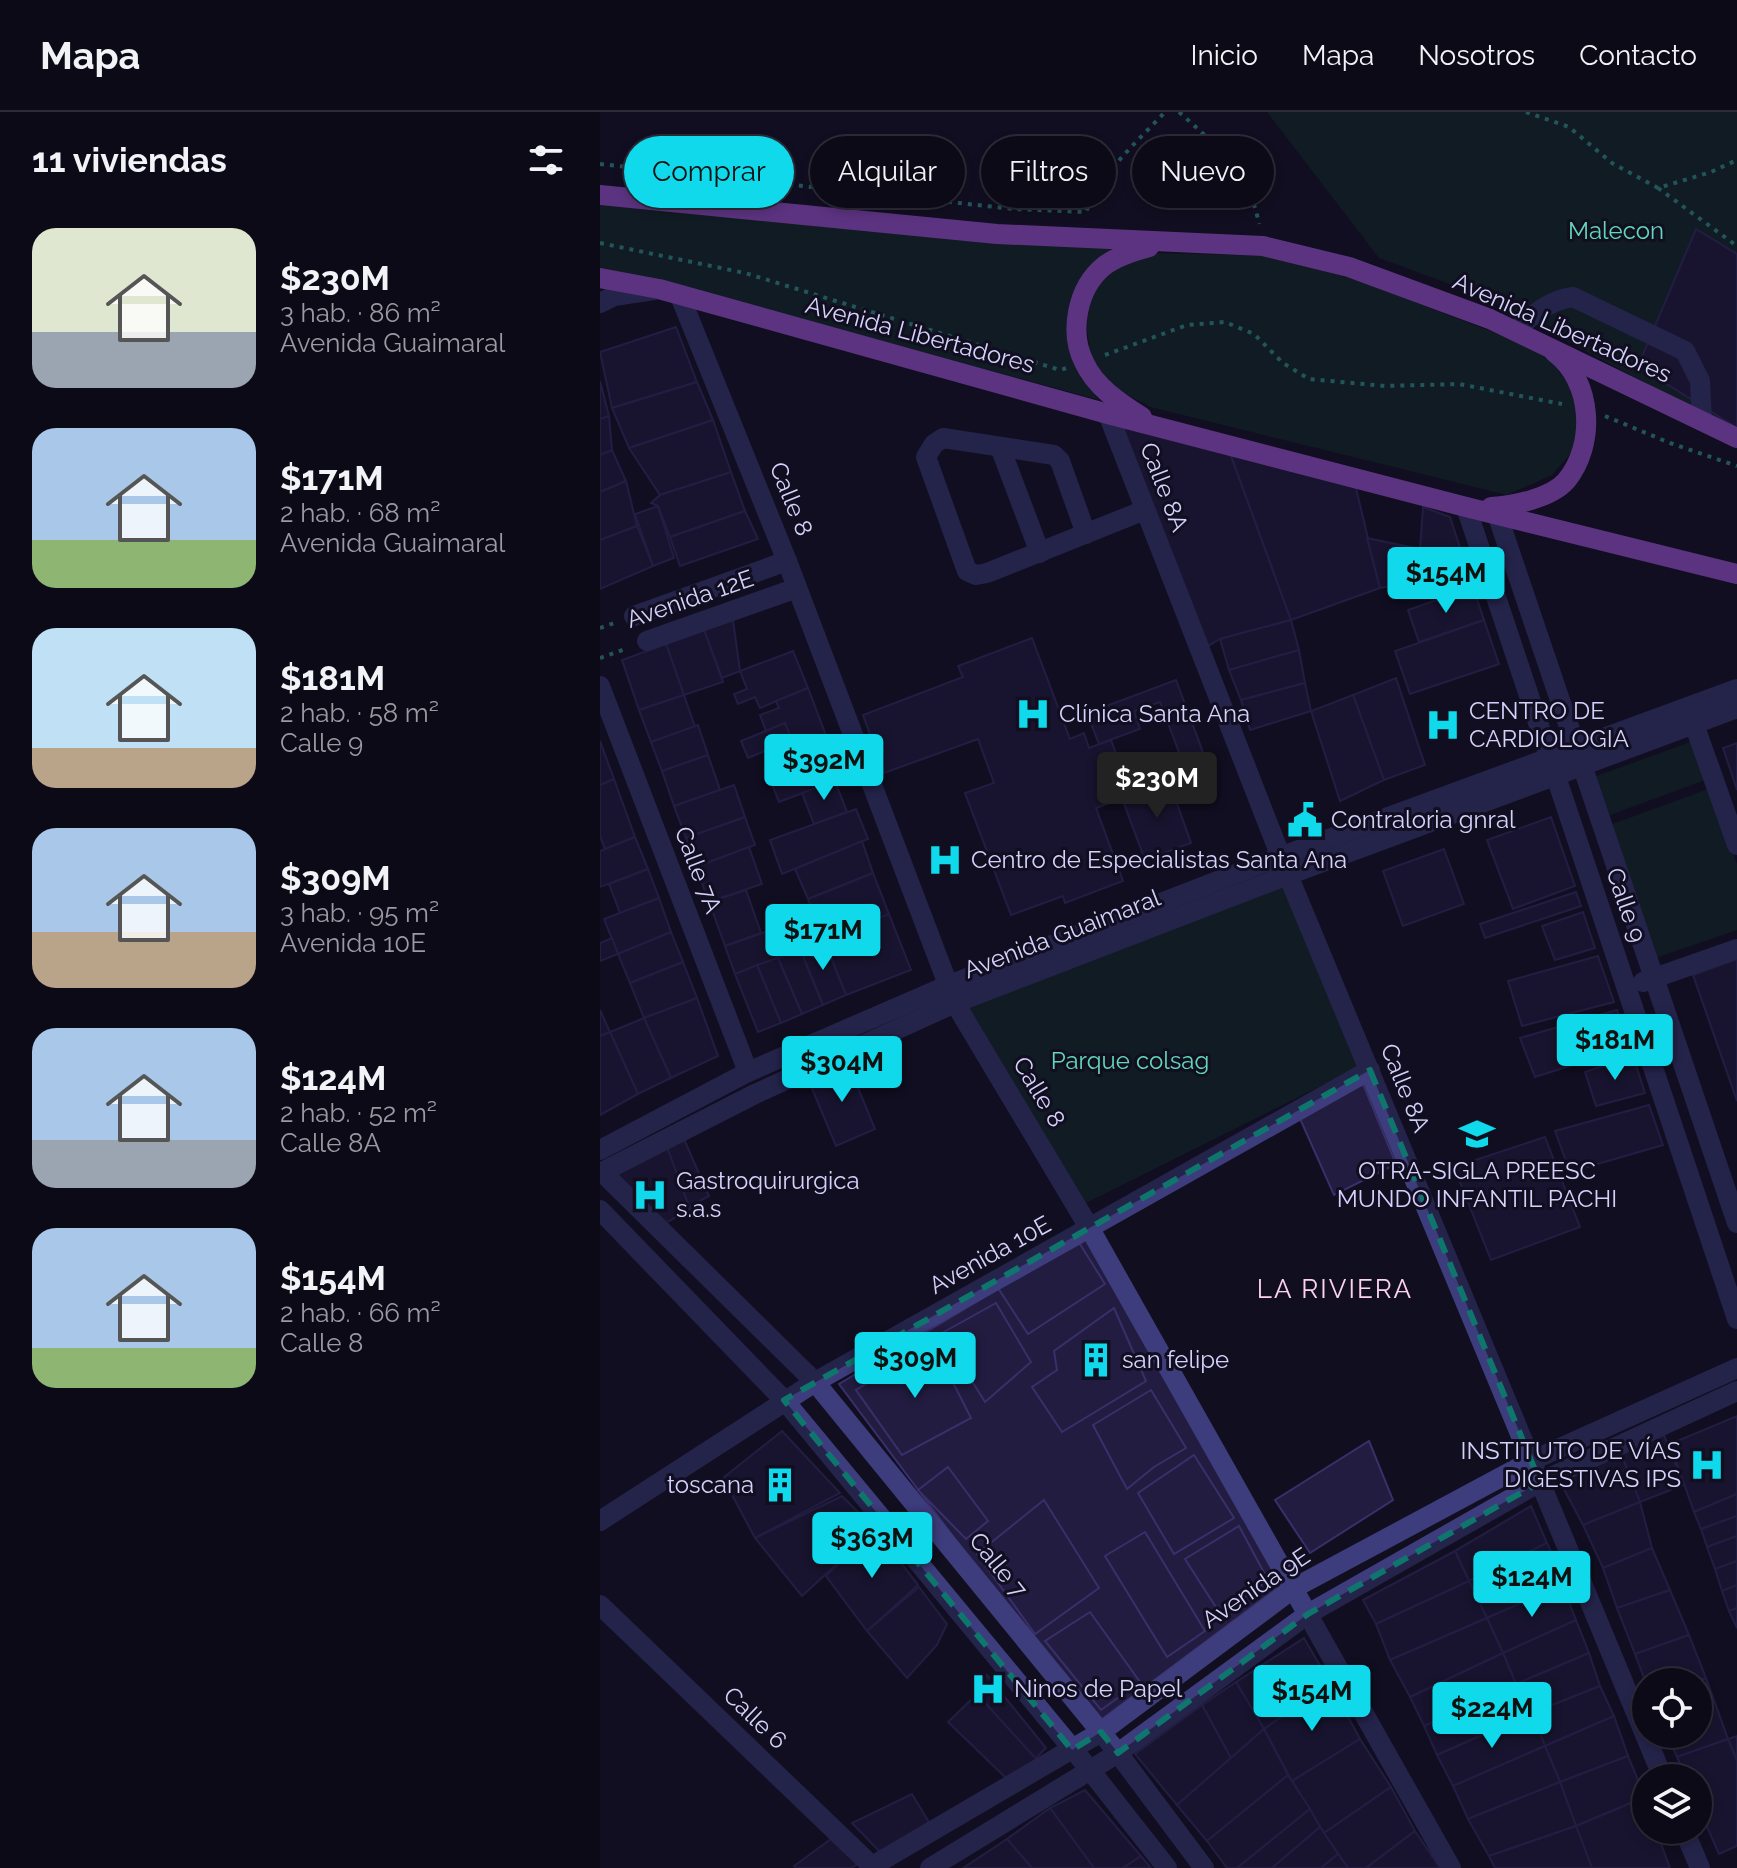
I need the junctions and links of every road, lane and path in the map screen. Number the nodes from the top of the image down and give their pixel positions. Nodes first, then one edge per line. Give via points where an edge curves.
1 (1165, 112) edge
2 (1179, 112) edge
3 (1526, 112) edge
4 (1737, 160) edge
5 (600, 164) edge
6 (1658, 188) junction
7 (600, 195) edge
8 (1165, 243) junction
9 (1263, 246) junction
10 (1737, 246) edge
11 (600, 278) edge
12 (659, 289) junction
13 (680, 296) junction
14 (600, 303) edge
15 (1515, 330) junction
16 (1537, 340) junction
17 (1108, 414) junction
18 (1611, 418) dead end
19 (1702, 421) junction
20 (1156, 426) junction
21 (1737, 438) edge
22 (1000, 447) junction
23 (1737, 466) edge
24 (1470, 508) junction
25 (1145, 510) junction
26 (1497, 514) junction
27 (1086, 534) junction
28 (1040, 553) junction
29 (787, 561) junction
30 (1737, 574) edge
31 (797, 588) junction
32 (634, 616) dead end
33 (647, 641) joint
34 (600, 658) edge
35 (600, 686) edge
36 (1737, 689) edge
37 (1737, 708) edge
38 (1694, 724) junction
39 (1579, 757) junction
40 (1552, 767) junction
41 (1737, 845) edge
42 (1285, 866) junction
43 (1737, 949) edge
44 (1654, 978) junction
45 (1626, 988) junction
46 (952, 994) junction
47 (1370, 1070) junction
48 (748, 1072) junction
49 (600, 1150) edge
50 (601, 1172) edge
51 (600, 1210) edge
52 (1737, 1223) edge
53 (1090, 1229) junction
54 (1737, 1319) edge
55 (1737, 1368) edge
56 (815, 1382) junction
57 (1737, 1391) edge
58 (784, 1400) junction
59 (1531, 1461) junction
60 (1540, 1482) junction
61 (600, 1521) edge
62 (1294, 1588) junction
63 (600, 1605) edge
64 (1308, 1614) junction
65 (1101, 1732) junction
66 (1072, 1750) junction
67 (1118, 1753) junction
68 (1657, 1764) edge
69 (1090, 1770) junction
70 (1690, 1844) edge
71 (872, 1867) edge
72 (930, 1868) edge
73 (1167, 1868) edge
74 (1204, 1868) edge
75 (1451, 1868) edge
76 (1700, 1868) edge

1 - 5 path via 1116,163 1086,212 1014,209
2 - 9 path via 1216,144 1244,180 1256,206
3 - 6 path via 1569,127 1612,163
4 - 6 path
6 - 10 path
7 - 8 main road, Avenida Libertadores via 997,234
8 - 9 main road, Avenida Libertadores
8 - 20 main road via 1129,252 1103,266 1087,286 1077,312 1076,337 1096,380
9 - 15 main road, Avenida Libertadores via 1349,267
11 - 12 main road, Avenida Libertadores
12 - 13 main road, Avenida Libertadores
12 - 14 street
13 - 17 main road, Avenida Libertadores
13 - 29 street, Calle 8
15 - 16 main road, Avenida Libertadores
15 - 19 street via 1544,307 1573,297 1685,351 1700,381
16 - 19 main road, Avenida Libertadores
16 - 24 main road via 1561,357 1578,381 1586,410 1584,448 1565,482 1540,497 1513,506
17 - 20 main road, Avenida Libertadores
17 - 25 street, Calle 8A
18 - 23 path
19 - 21 main road, Avenida Libertadores
20 - 24 main road, Avenida Libertadores
22 - 27 street via 1054,455 1060,461
22 - 28 street
22 - 28 street via 943,438 926,457 967,571 987,573
24 - 26 main road, Avenida Libertadores
24 - 40 street, Calle 9
25 - 27 street
25 - 42 street, Calle 8A
26 - 30 main road, Avenida Libertadores
26 - 39 street, Calle 9
27 - 28 street
29 - 31 street, Calle 8
29 - 32 street, Avenida 12E
31 - 33 street, Avenida 12E
31 - 46 street, Calle 8
33 - 34 path, Avenida 12E
35 - 48 street, Calle 7A
36 - 39 street, Avenida Guaimaral
37 - 38 street, Avenida Guaimaral
38 - 39 street, Avenida Guaimaral
38 - 41 street
39 - 40 street, Avenida Guaimaral
39 - 44 street, Calle 9
40 - 42 street, Avenida Guaimaral
40 - 45 street, Calle 9
42 - 46 street, Avenida Guaimaral
42 - 47 street, Calle 8A
43 - 44 street
44 - 45 street
44 - 52 street, Calle 9
45 - 54 street, Calle 9
46 - 48 street, Avenida Guaimaral
46 - 50 street, Avenida Guaimaral
46 - 53 street, Calle 8
47 - 53 street, Avenida 10E
47 - 59 street, Calle 8A
48 - 49 street, Avenida Guaimaral
50 - 56 street, Calle 7
51 - 58 street
53 - 56 street, Avenida 10E
53 - 62 street, Calle 8
55 - 59 street, Avenida 9E
56 - 58 street, Avenida 10E
56 - 65 street, Calle 7
57 - 60 street
58 - 61 street, Avenida 10E
58 - 66 street
59 - 60 street, Calle 8A
59 - 62 street, Avenida 9E
60 - 64 street
60 - 68 street, Calle 8A
62 - 64 street, Calle 8
62 - 65 street, Avenida 9E
63 - 71 street, Calle 6
64 - 67 street
64 - 75 street, Calle 8
65 - 66 street, Avenida 9E
65 - 67 street, Calle 7
66 - 69 street
66 - 71 street, Avenida 9E
67 - 69 street
67 - 74 street, Calle 7
69 - 72 street
69 - 73 street
70 - 76 street

